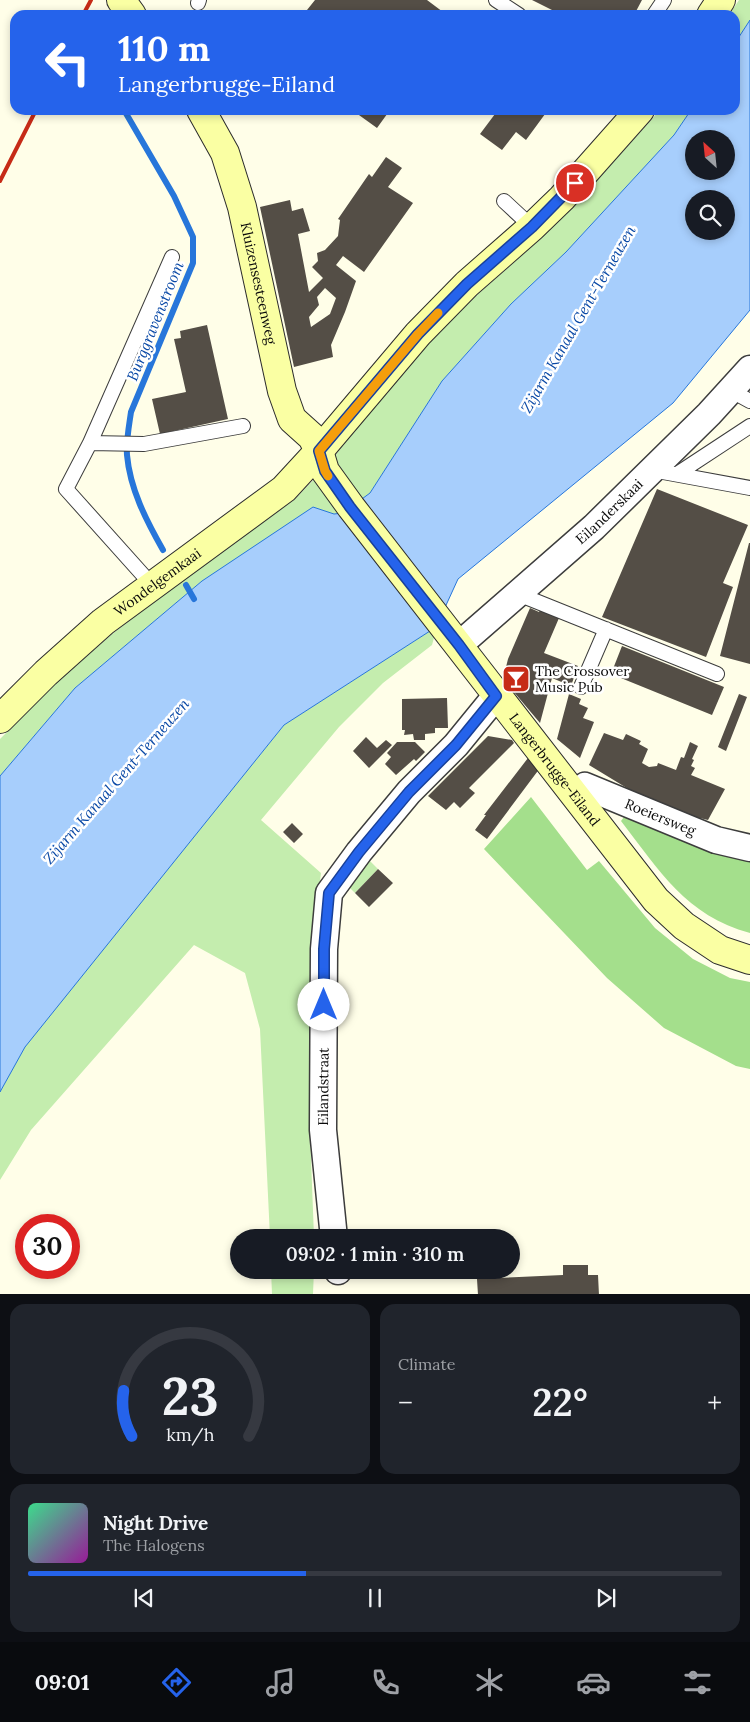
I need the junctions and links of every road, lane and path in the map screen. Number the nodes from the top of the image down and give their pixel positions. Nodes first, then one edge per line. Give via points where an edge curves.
1 (496, 0) edge
2 (511, 10) edge
3 (204, 115) edge
4 (636, 115) edge
5 (504, 201) dead end
6 (532, 227) junction
7 (172, 257) dead end
8 (750, 369) edge
9 (740, 396) edge
10 (243, 426) dead end
11 (750, 426) edge
12 (90, 443) junction
13 (319, 451) junction
14 (652, 470) junction
15 (677, 474) junction
16 (750, 488) edge
17 (152, 584) junction
18 (518, 594) junction
19 (606, 629) junction
20 (459, 645) junction
21 (717, 674) dead end
22 (581, 687) dead end
23 (496, 696) junction
24 (0, 719) edge
25 (575, 795) junction
26 (750, 848) edge
27 (750, 960) edge
28 (333, 1229) edge

1 - 2 lane
3 - 13 main road, Kluizensesteenweg via 225,153 242,207 282,391 292,418 312,437
4 - 6 main road, Wondelgemkaai
5 - 6 lane
6 - 13 main road, Wondelgemkaai via 467,284 418,334
7 - 12 lane
8 - 9 street, Eilanderskaai
9 - 14 street, Eilanderskaai
10 - 12 lane via 144,444
11 - 15 lane
12 - 17 lane via 66,489
13 - 17 main road, Wondelgemkaai via 284,489
13 - 20 main road, Langerbrugge-Eiland via 325,471 350,507
14 - 15 lane
14 - 18 street, Eilanderskaai via 594,528
15 - 16 lane
17 - 24 main road, Wondelgemkaai via 46,673
18 - 19 lane
18 - 20 street, Eilanderskaai
19 - 21 lane
19 - 22 lane
20 - 23 main road, Langerbrugge-Eiland
23 - 25 main road, Langerbrugge-Eiland
23 - 28 street, Eilandstraat via 456,745 409,792 329,893 324,949 323,1130
25 - 26 street, Roeiersweg via 585,786 716,840
25 - 27 main road, Langerbrugge-Eiland via 656,900 684,926 720,950

